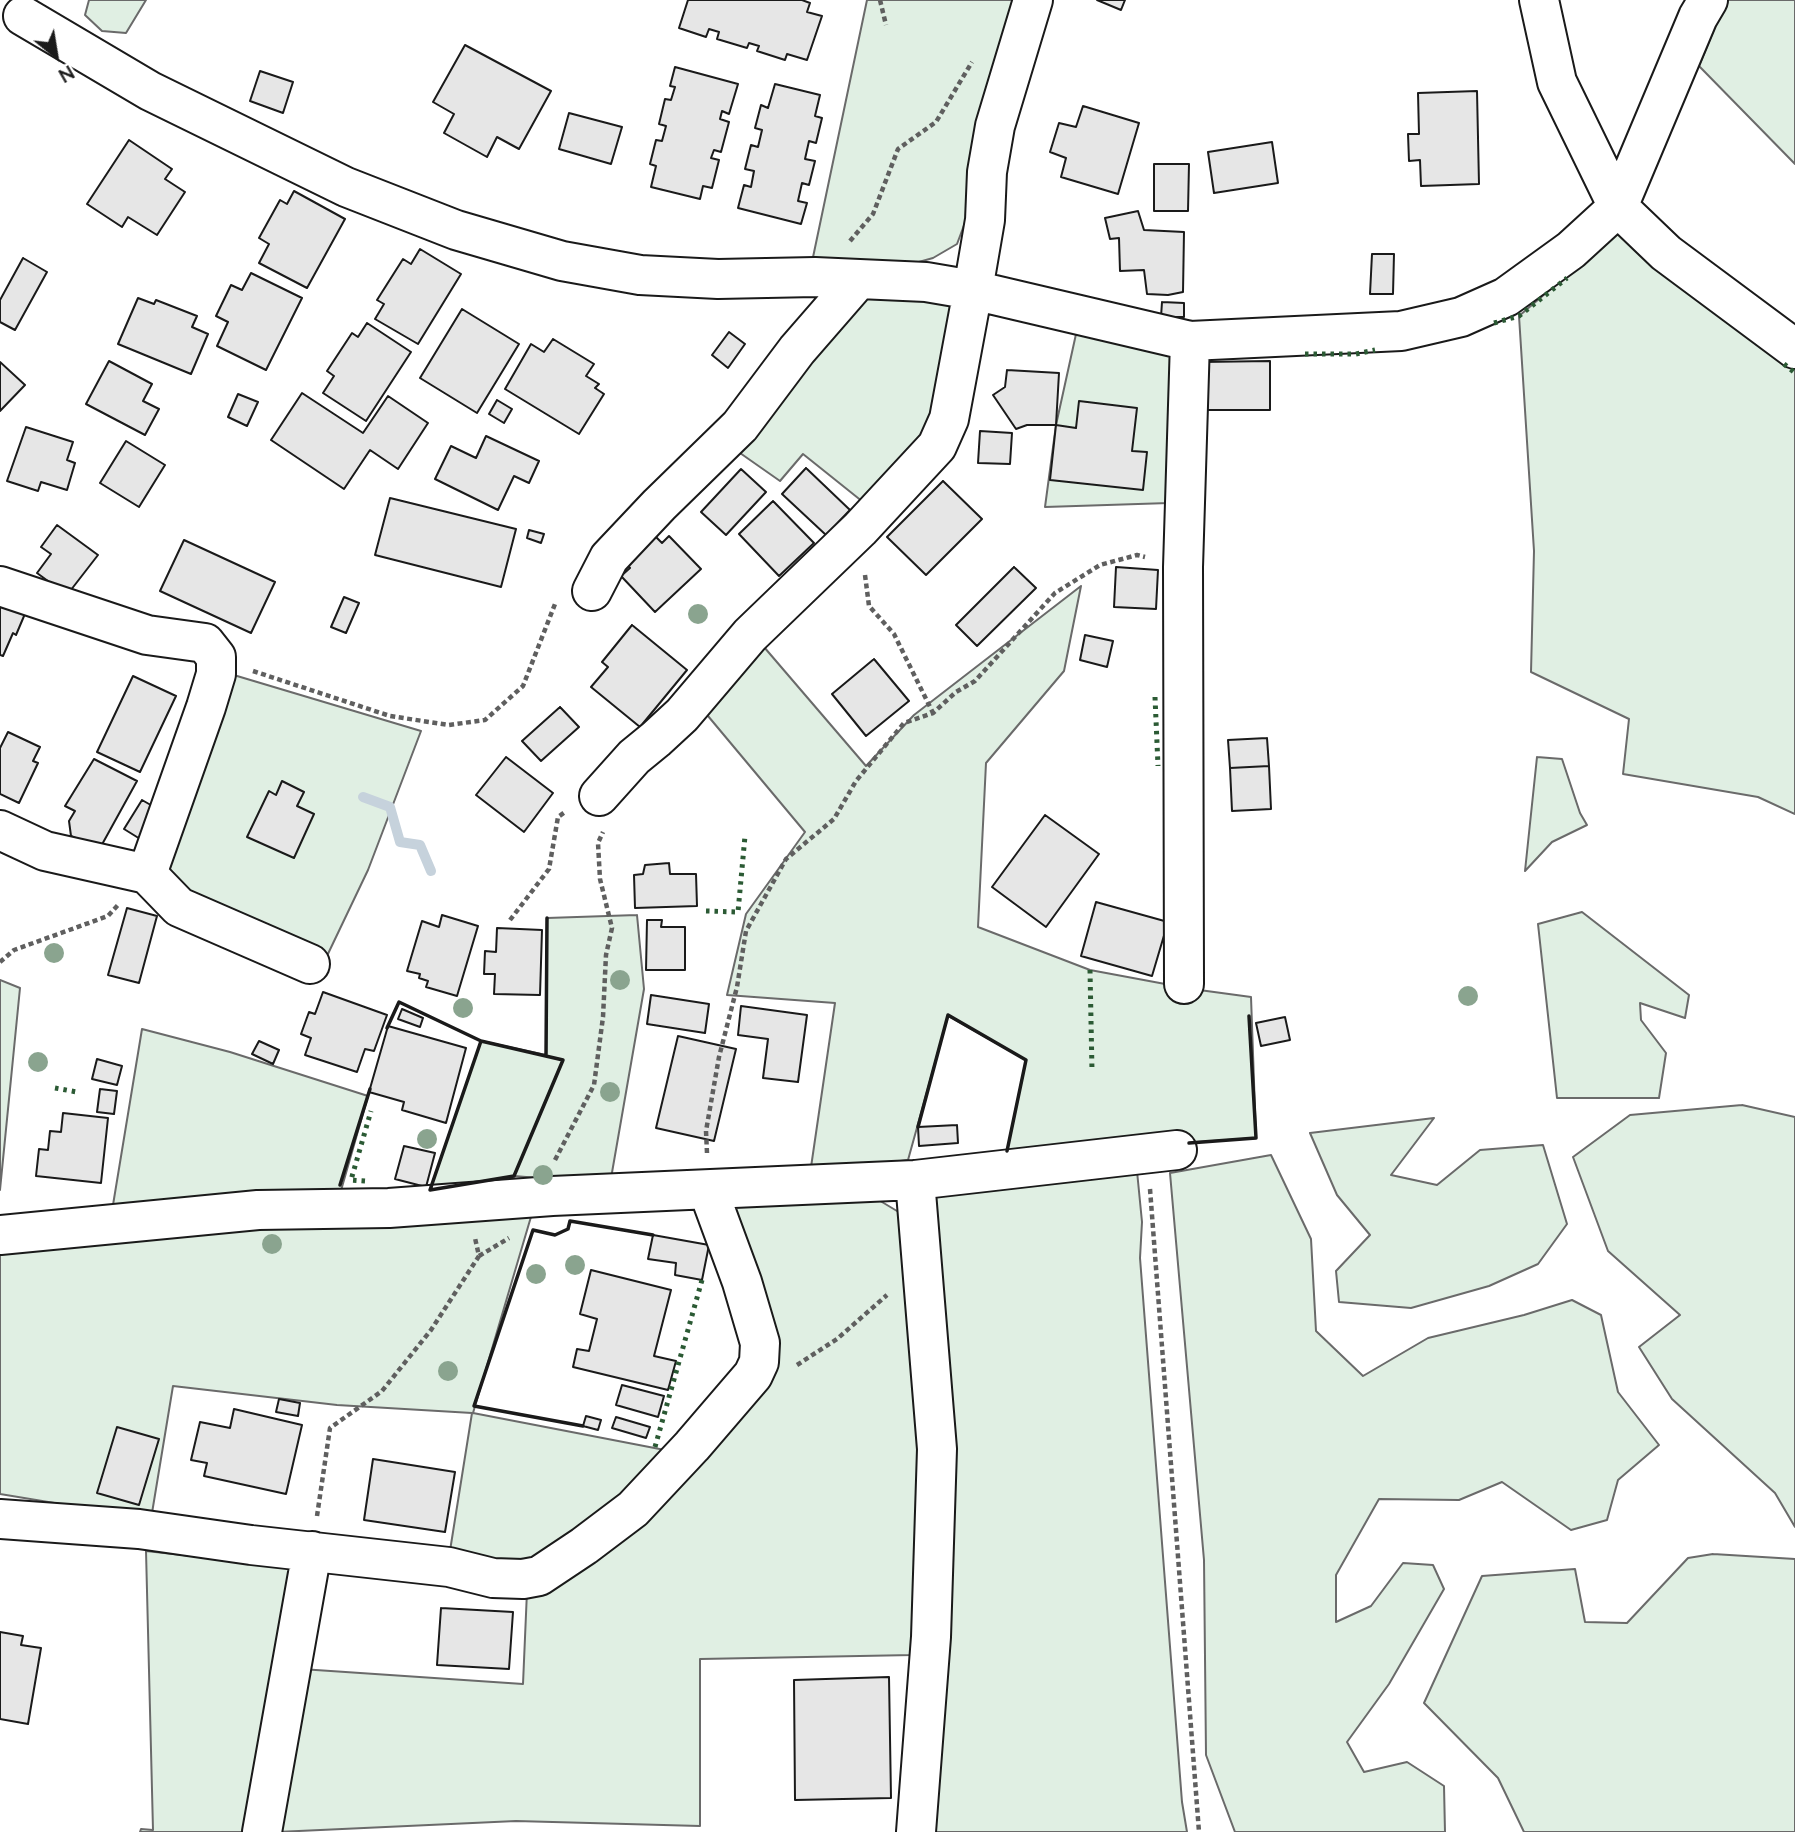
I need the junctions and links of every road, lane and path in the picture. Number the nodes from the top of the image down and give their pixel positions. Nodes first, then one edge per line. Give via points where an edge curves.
1 (880, 0) edge
2 (1033, 0) edge
3 (1539, 0) edge
4 (1708, 0) edge
5 (18, 12) edge
6 (886, 25) dead end
7 (979, 51) dead end
8 (1618, 207) junction
9 (816, 277) junction
10 (857, 281) junction
11 (973, 290) junction
12 (1190, 341) junction
13 (1795, 349) edge
14 (860, 529) junction
15 (1183, 567) junction
16 (0, 586) edge
17 (575, 594) joint
18 (216, 657) junction
19 (933, 713) junction
20 (584, 802) joint
21 (0, 830) edge
22 (598, 843) dead end
23 (147, 874) junction
24 (510, 920) dead end
25 (0, 962) edge
26 (310, 964) dead end
27 (1184, 984) dead end
28 (1162, 1152) joint
29 (915, 1180) junction
30 (700, 1190) junction
31 (535, 1198) junction
32 (469, 1203) junction
33 (0, 1235) edge
34 (922, 1265) junction
35 (792, 1368) dead end
36 (0, 1519) edge
37 (312, 1551) junction
38 (262, 1832) edge
39 (916, 1832) edge
40 (1199, 1832) edge

1 - 6 path
2 - 11 street via 995,126
3 - 8 street via 1557,82
4 - 8 street
5 - 9 street via 162,97 346,187 456,230 562,261 640,275
7 - 9 path via 936,122 898,149 873,215
8 - 12 street via 1571,250 1506,298 1461,317 1401,331
8 - 13 street via 1666,253
9 - 10 street
10 - 11 street via 926,282
10 - 17 street via 740,426
11 - 12 street
11 - 14 street via 949,419 937,446
12 - 15 street
14 - 19 path via 869,606 894,634
14 - 20 street via 750,635 682,715
15 - 19 path via 1137,555 1100,565 1055,593 975,681
15 - 27 street
16 - 18 street via 148,635 205,643
17 - 18 path via 523,687 485,720 449,725 390,716
18 - 23 street via 206,707
19 - 30 path via 904,723 856,781 834,819 786,859 746,931 719,1057
20 - 24 path via 558,817 549,869
21 - 23 street via 46,851
22 - 31 path via 600,878 612,929 594,1085
23 - 25 path via 108,916 14,950
23 - 26 street via 179,906
28 - 29 street
28 - 40 path
29 - 30 street
29 - 34 street
30 - 31 street
30 - 37 street via 754,1322 759,1362 753,1376 633,1509 553,1568 523,1579
31 - 32 street
32 - 33 street via 258,1210
32 - 37 path via 479,1256 431,1330 382,1391 330,1428
34 - 35 path via 837,1339
34 - 39 street via 937,1449 931,1637
36 - 37 street via 139,1529
37 - 38 street

